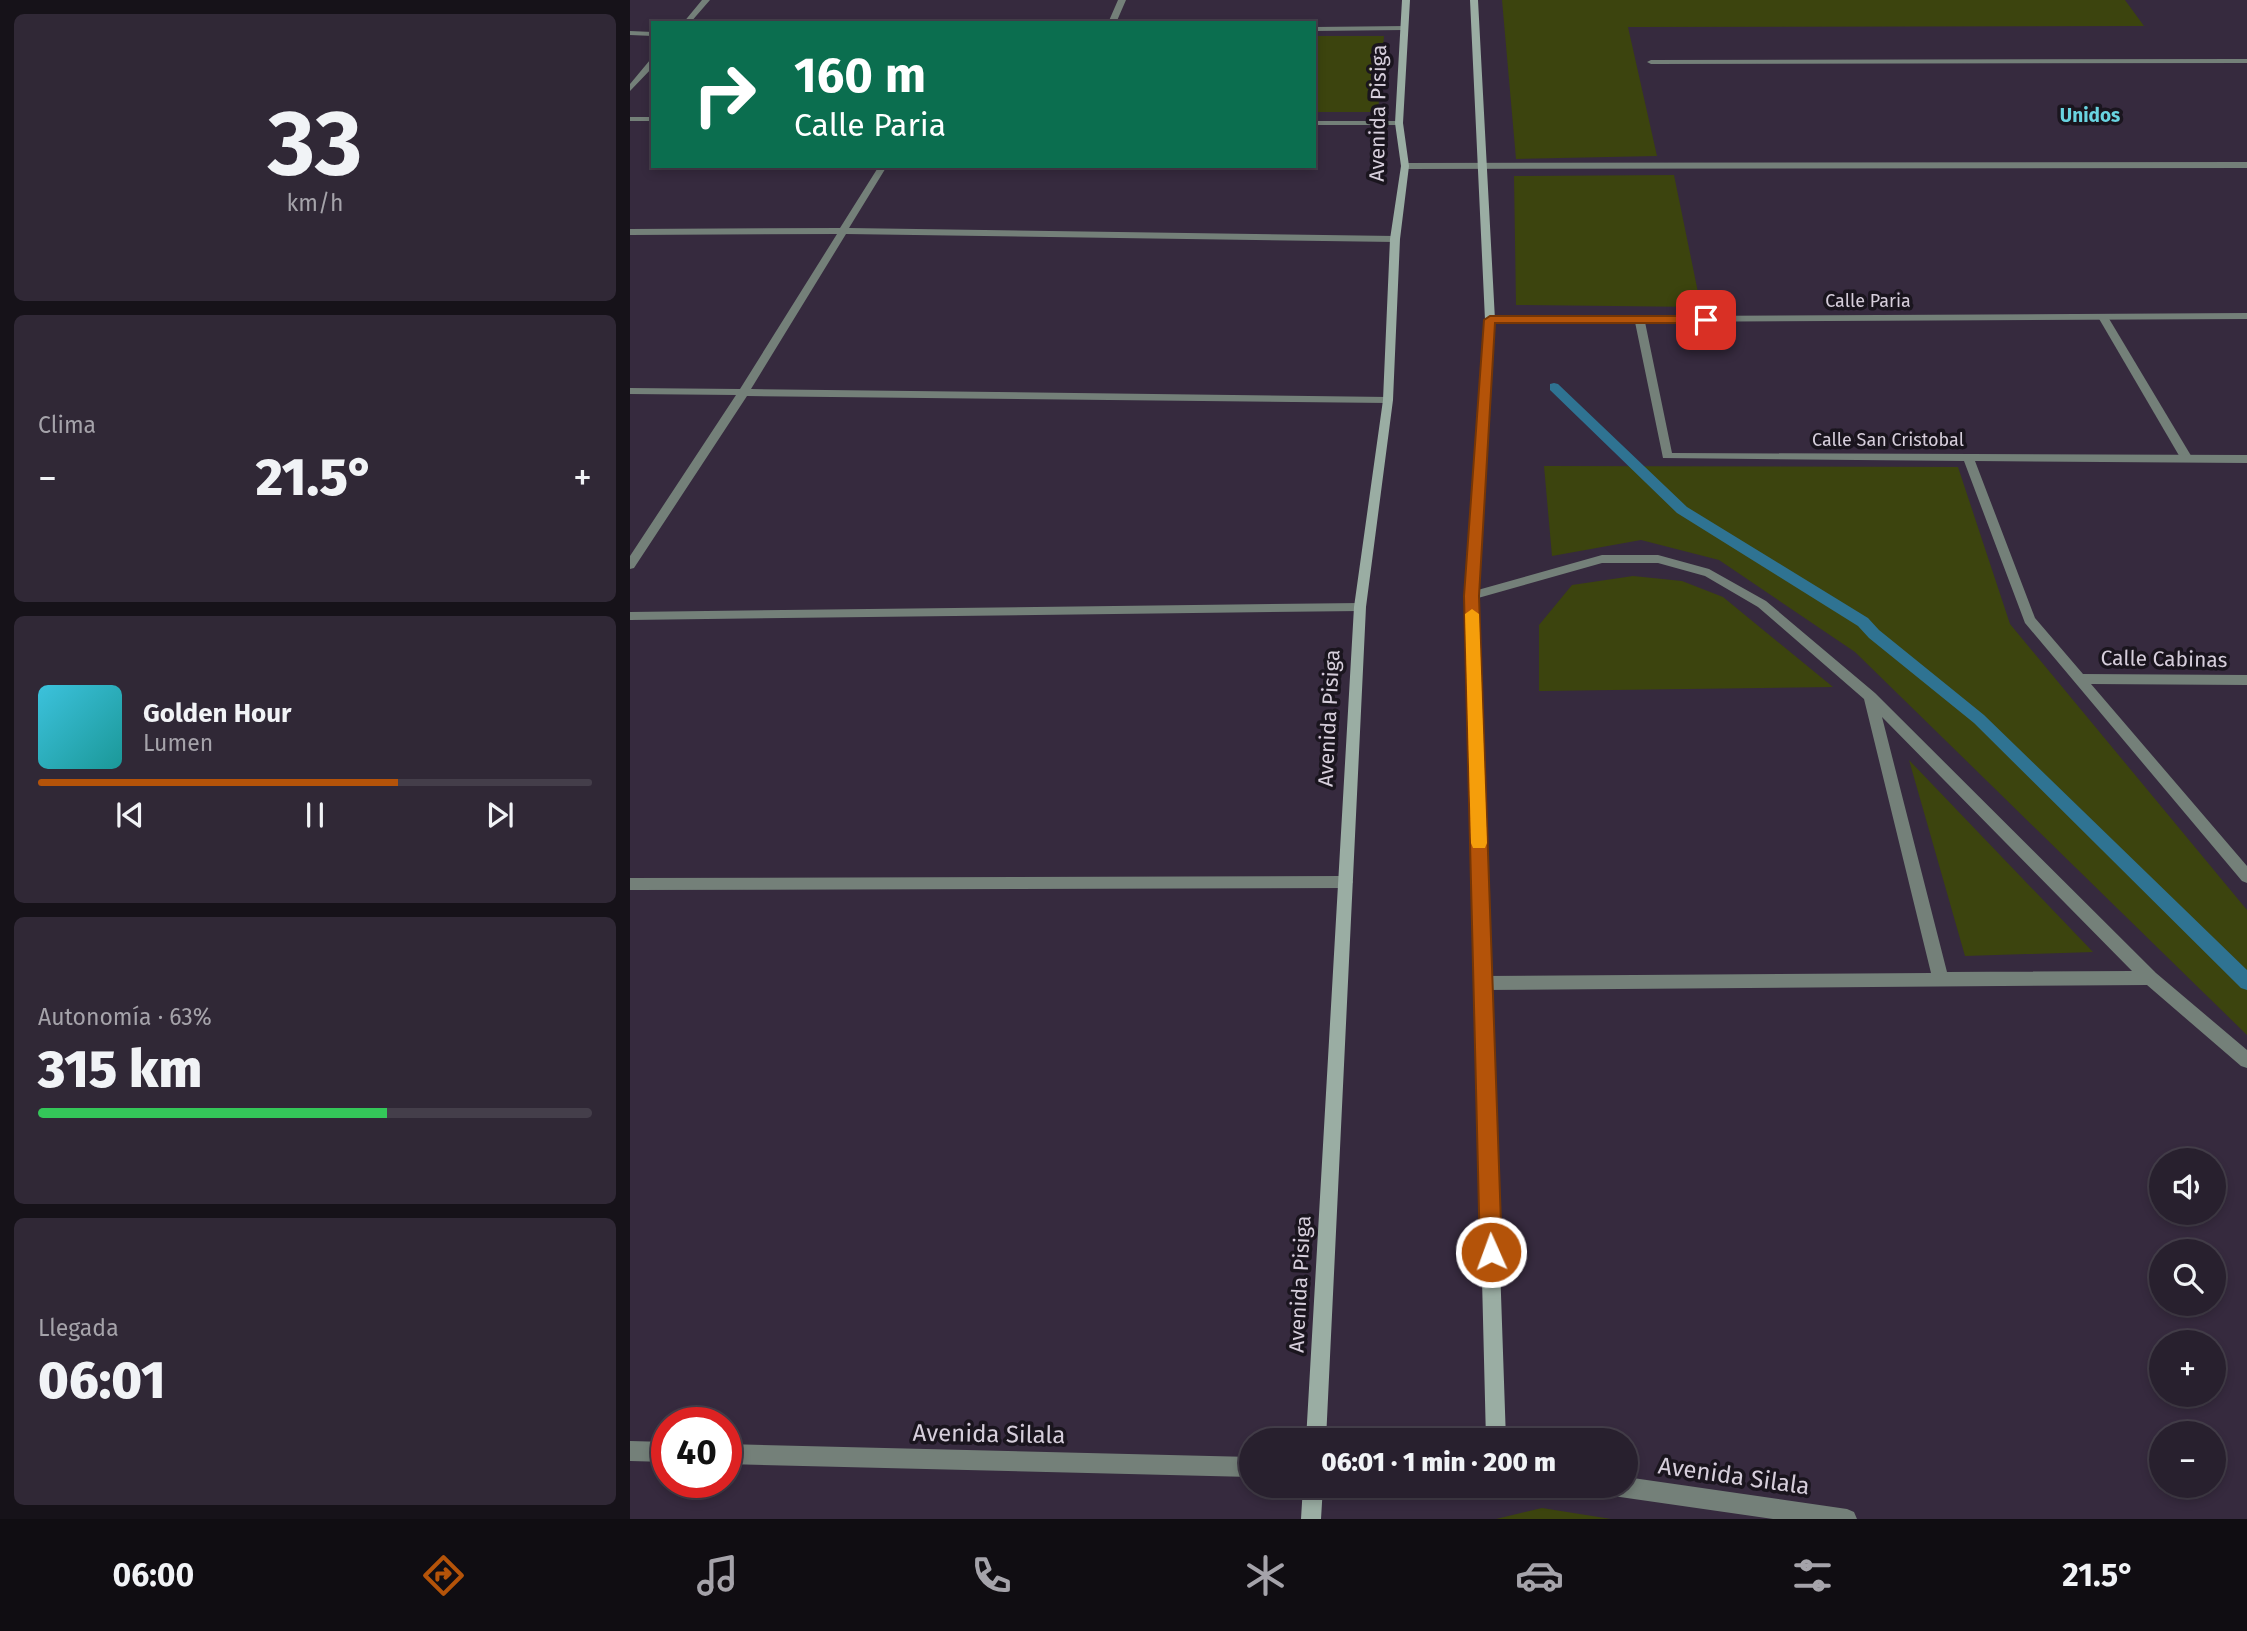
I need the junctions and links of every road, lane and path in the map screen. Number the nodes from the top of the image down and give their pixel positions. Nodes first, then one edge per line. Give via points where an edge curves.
1 (706, 0) edge
2 (1122, 0) edge
3 (1406, 0) edge
4 (1474, 0) edge
5 (688, 21) edge
6 (1113, 21) edge
7 (1404, 28) junction
8 (1316, 29) edge
9 (630, 33) edge
10 (651, 34) edge
11 (2247, 61) edge
12 (1651, 62) dead end
13 (651, 64) edge
14 (630, 89) edge
15 (630, 119) edge
16 (651, 119) edge
17 (1316, 123) edge
18 (1399, 123) junction
19 (2247, 165) edge
20 (1405, 166) junction
21 (1481, 167) junction
22 (882, 168) edge
23 (840, 231) junction
24 (630, 232) edge
25 (1395, 239) junction
26 (2247, 316) edge
27 (2103, 317) junction
28 (1639, 319) junction
29 (1490, 320) junction
30 (630, 391) edge
31 (743, 393) junction
32 (1388, 400) junction
33 (1969, 458) junction
34 (2187, 459) junction
35 (2247, 459) edge
36 (630, 565) edge
37 (1471, 596) junction
38 (1360, 607) junction
39 (630, 616) edge
40 (2081, 679) junction
41 (2247, 680) edge
42 (1870, 697) junction
43 (2247, 877) edge
44 (1345, 882) junction
45 (630, 884) edge
46 (2150, 978) junction
47 (1941, 979) junction
48 (1483, 983) junction
49 (2247, 1060) edge
50 (1317, 1428) edge
51 (1496, 1428) edge
52 (630, 1451) edge
53 (651, 1452) edge
54 (742, 1454) edge
55 (1239, 1467) edge
56 (1638, 1490) edge
57 (1312, 1498) edge
58 (1311, 1519) edge
59 (1847, 1519) edge

1 - 5 street
2 - 6 street
3 - 7 street, Avenida Pisiga
4 - 21 street
7 - 8 street
7 - 18 street, Avenida Pisiga
9 - 10 street
11 - 12 street
13 - 14 street
15 - 16 street
17 - 18 street
18 - 20 street, Avenida Pisiga
19 - 21 street
20 - 21 street
20 - 25 street, Avenida Pisiga
21 - 29 street
22 - 23 street
23 - 24 street
23 - 25 street
23 - 31 street
25 - 32 street, Avenida Pisiga
26 - 27 street, Calle Paria
27 - 28 street, Calle Paria
27 - 34 street
28 - 29 street, Calle Paria
28 - 33 street, Calle San Cristobal via 1667,456
29 - 37 street
30 - 31 street
31 - 32 street
31 - 36 street
32 - 38 street, Avenida Pisiga
33 - 34 street, Calle San Cristobal
33 - 40 street via 2029,620
34 - 35 street, Calle San Cristobal
37 - 42 street via 1602,559 1658,559 1709,573 1762,604
37 - 48 street
38 - 39 street
38 - 44 street, Avenida Pisiga
40 - 41 street, Calle Cabinas
40 - 43 street
42 - 46 street
42 - 47 street
44 - 45 street
44 - 50 street, Avenida Pisiga
46 - 47 street
46 - 49 street
47 - 48 street
48 - 51 street
52 - 53 street
54 - 55 street, Avenida Silala
56 - 59 street, Avenida Silala
57 - 58 street

